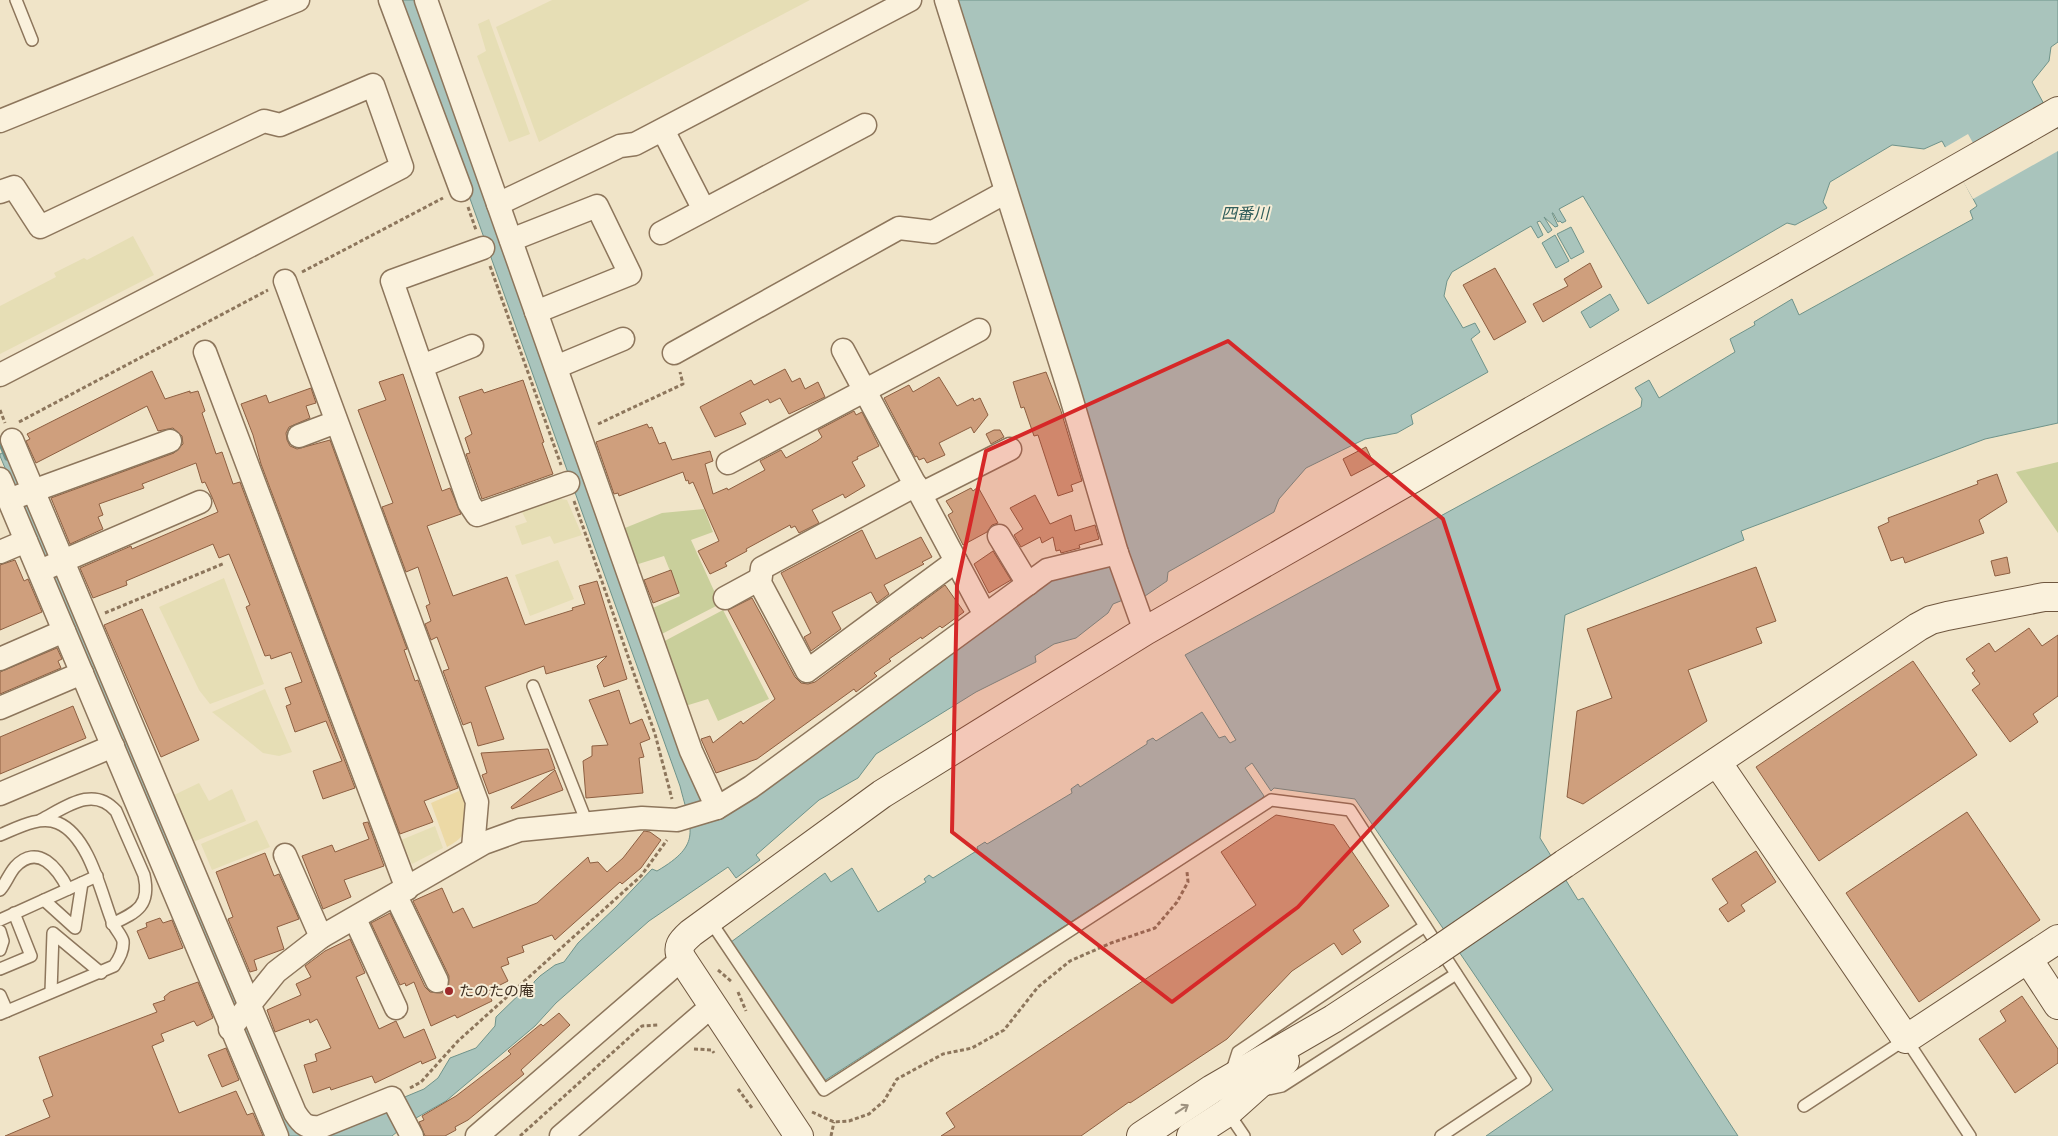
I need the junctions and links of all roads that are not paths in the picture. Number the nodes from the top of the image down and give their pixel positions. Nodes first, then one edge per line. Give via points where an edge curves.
1 (16, 0) edge
2 (298, 0) edge
3 (390, 0) edge
4 (426, 0) edge
5 (910, 0) edge
6 (946, 0) edge
7 (32, 40) dead end
8 (2053, 114) edge
9 (0, 121) edge
10 (865, 125) dead end
11 (663, 130) junction
12 (461, 190) dead end
13 (0, 192) edge
14 (1006, 192) junction
15 (498, 204) junction
16 (704, 210) junction
17 (661, 233) dead end
18 (511, 240) junction
19 (484, 248) dead end
20 (285, 281) dead end
21 (536, 312) junction
22 (979, 330) dead end
23 (624, 339) dead end
24 (472, 346) dead end
25 (844, 350) dead end
26 (205, 352) dead end
27 (674, 353) road end
28 (422, 366) junction
29 (556, 366) junction
30 (0, 375) edge
31 (866, 390) junction
32 (336, 422) junction
33 (10, 434) road end
34 (299, 436) dead end
35 (170, 440) dead end
36 (1010, 449) dead end
37 (728, 462) dead end
38 (568, 483) dead end
39 (918, 489) junction
40 (17, 491) edge
41 (200, 502) dead end
42 (999, 536) dead end
43 (26, 541) junction
44 (0, 552) edge
45 (1118, 556) junction
46 (956, 561) junction
47 (51, 566) junction
48 (760, 579) junction
49 (1028, 584) junction
50 (2058, 597) edge
51 (725, 598) dead end
52 (985, 615) junction
53 (64, 631) junction
54 (1145, 631) junction
55 (0, 659) edge
56 (82, 673) junction
57 (533, 686) dead end
58 (0, 708) edge
59 (113, 746) junction
60 (1717, 762) junction
61 (0, 794) edge
62 (715, 809) junction
63 (37, 822) junction
64 (587, 823) junction
65 (0, 835) edge
66 (473, 848) junction
67 (285, 854) dead end
68 (97, 876) junction
69 (82, 883) junction
70 (68, 889) junction
71 (0, 890) edge
72 (401, 892) junction
73 (44, 900) junction
74 (14, 913) junction
75 (355, 919) junction
76 (0, 920) edge
77 (112, 924) junction
78 (1425, 926) junction
79 (716, 930) junction
80 (0, 931) edge
81 (321, 938) junction
82 (2058, 939) edge
83 (0, 950) edge
84 (2028, 959) junction
85 (682, 960) junction
86 (0, 969) edge
87 (100, 972) junction
88 (1456, 974) junction
89 (437, 981) dead end
90 (51, 992) junction
91 (0, 994) edge
92 (713, 1005) junction
93 (2058, 1005) edge
94 (396, 1008) dead end
95 (3, 1013) edge
96 (240, 1016) junction
97 (1906, 1038) junction
98 (1226, 1096) junction
99 (1804, 1106) dead end
100 (410, 1132) edge
101 (277, 1136) edge
102 (477, 1136) edge
103 (561, 1136) edge
104 (799, 1136) edge
105 (1141, 1136) edge
106 (1191, 1136) edge
107 (1244, 1136) edge
108 (1441, 1136) edge
109 (1970, 1136) edge

1 - 7 lane
2 - 9 street
3 - 12 street
4 - 15 street
5 - 11 street
6 - 14 street
8 - 54 street
10 - 16 street
11 - 15 street via 635,144 620,146
11 - 16 street
13 - 30 street via 14,187 40,227 264,121 280,125 374,84 402,167
14 - 27 street via 933,232 899,228
14 - 45 street
15 - 18 street
16 - 17 street
18 - 21 street
18 - 21 street via 597,206 630,274
19 - 28 street via 392,281
20 - 32 street
21 - 29 street
22 - 31 street
23 - 29 street
24 - 28 street
25 - 31 street
26 - 72 street
28 - 38 street via 469,503 477,514
29 - 62 street via 691,751
31 - 37 street
31 - 39 street
32 - 34 street
32 - 66 street via 477,802
33 - 40 street
35 - 40 street
36 - 39 street
39 - 46 street
39 - 48 street via 762,568
40 - 43 street
40 - 47 street
41 - 47 street
42 - 49 street
43 - 44 street
43 - 47 street
45 - 49 street via 1047,570
45 - 54 street
46 - 48 street via 806,671
46 - 52 street
47 - 53 street
47 - 96 street via 88,620
48 - 51 street
49 - 52 street
50 - 60 street via 1931,620
52 - 62 street via 751,787
53 - 55 street
53 - 56 street
54 - 79 street via 882,794
56 - 58 street
56 - 59 street
57 - 64 lane
59 - 61 street
59 - 96 street
60 - 97 street
60 - 98 street, bridge via 1333,1019
62 - 64 street via 682,819 642,818
63 - 65 lane
63 - 68 lane via 57,822 69,829
63 - 77 lane via 82,799 97,798 110,804 116,812 144,875 146,895 138,911
64 - 66 street via 520,830
66 - 72 street
67 - 81 street
68 - 69 lane
68 - 77 lane
69 - 70 lane
69 - 73 lane via 76,928
70 - 71 lane via 54,865 47,860 29,858 14,868
70 - 73 lane
72 - 75 street
72 - 89 street
73 - 74 lane
74 - 76 lane
74 - 86 lane via 31,956
75 - 81 street
75 - 94 street
77 - 87 lane via 123,942 121,956 114,966
78 - 79 lane via 1350,810 1271,800 824,1090
78 - 88 lane
78 - 98 lane via 1238,1052
79 - 85 street via 680,942 678,952
80 - 83 lane via 4,941
81 - 96 street via 276,972
82 - 84 street
84 - 93 street
84 - 97 street
85 - 92 street
85 - 102 street
87 - 90 lane
87 - 90 lane via 53,933
88 - 98 lane via 1282,1086
88 - 108 lane via 1525,1080
90 - 95 lane
91 - 95 lane
92 - 103 street via 687,1042
92 - 104 street
96 - 100 street via 302,1124 309,1128 320,1127 393,1099
96 - 101 street
97 - 99 lane
97 - 109 lane
105 -> 98 street
98 - 106 street
98 - 107 lane

